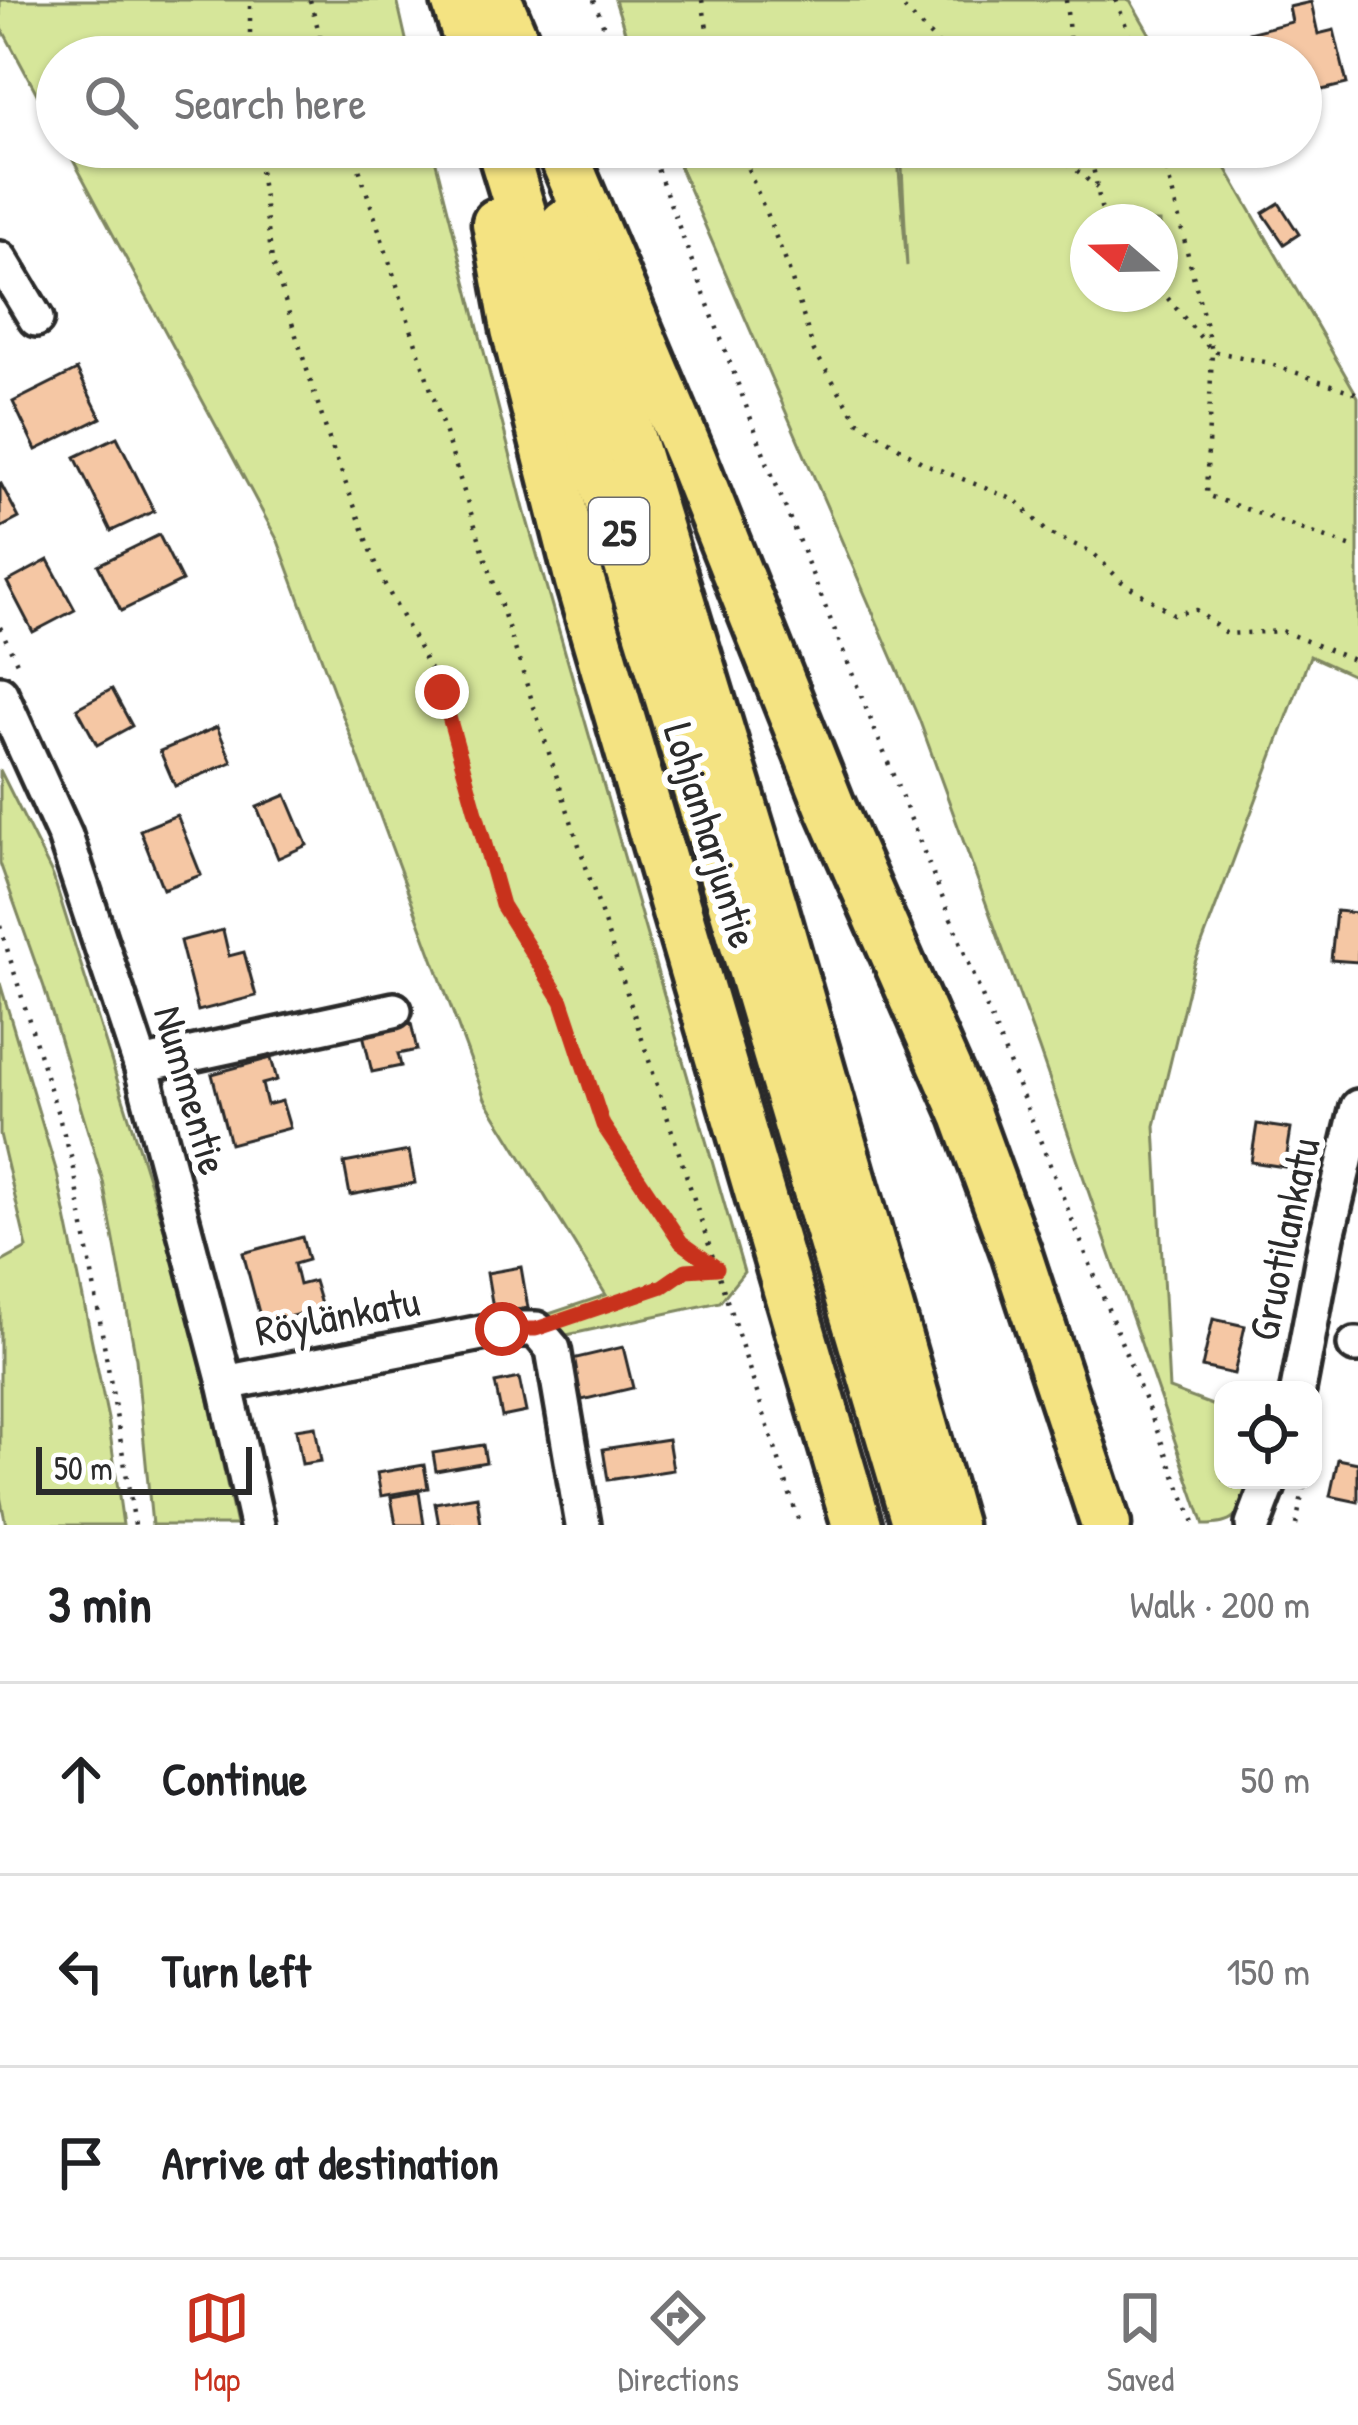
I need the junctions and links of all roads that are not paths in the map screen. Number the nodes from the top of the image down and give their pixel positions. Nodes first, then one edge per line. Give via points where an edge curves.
1 (488, 168) edge
2 (507, 168) edge
3 (547, 168) edge
4 (569, 168) edge
5 (0, 259) edge
6 (36, 319) dead end
7 (0, 693) edge
8 (394, 1010) dead end
9 (142, 1065) junction
10 (1358, 1107) edge
11 (1300, 1381) edge
12 (225, 1383) junction
13 (1267, 1489) edge
14 (1278, 1489) edge
15 (1106, 1522) edge
16 (257, 1525) edge
17 (583, 1525) edge
18 (856, 1525) edge
19 (916, 1525) edge
20 (951, 1525) edge
21 (1253, 1525) edge
22 (1272, 1525) edge

1 - 18 highway via 516,329 580,581
2 - 19 highway, Lohjanharjuntie / 25
3 - 20 highway, Lohjanharjuntie / 25
4 - 15 highway via 830,806 966,1114
5 - 6 street
7 - 9 street, Nummentie via 64,836
8 - 9 street
9 - 12 street, Nummentie
10 - 11 street, Gruotilankatu
12 - 16 street, Nummentie
12 - 17 street, Röylänkatu via 536,1329 553,1349
13 - 21 street
14 - 22 street

